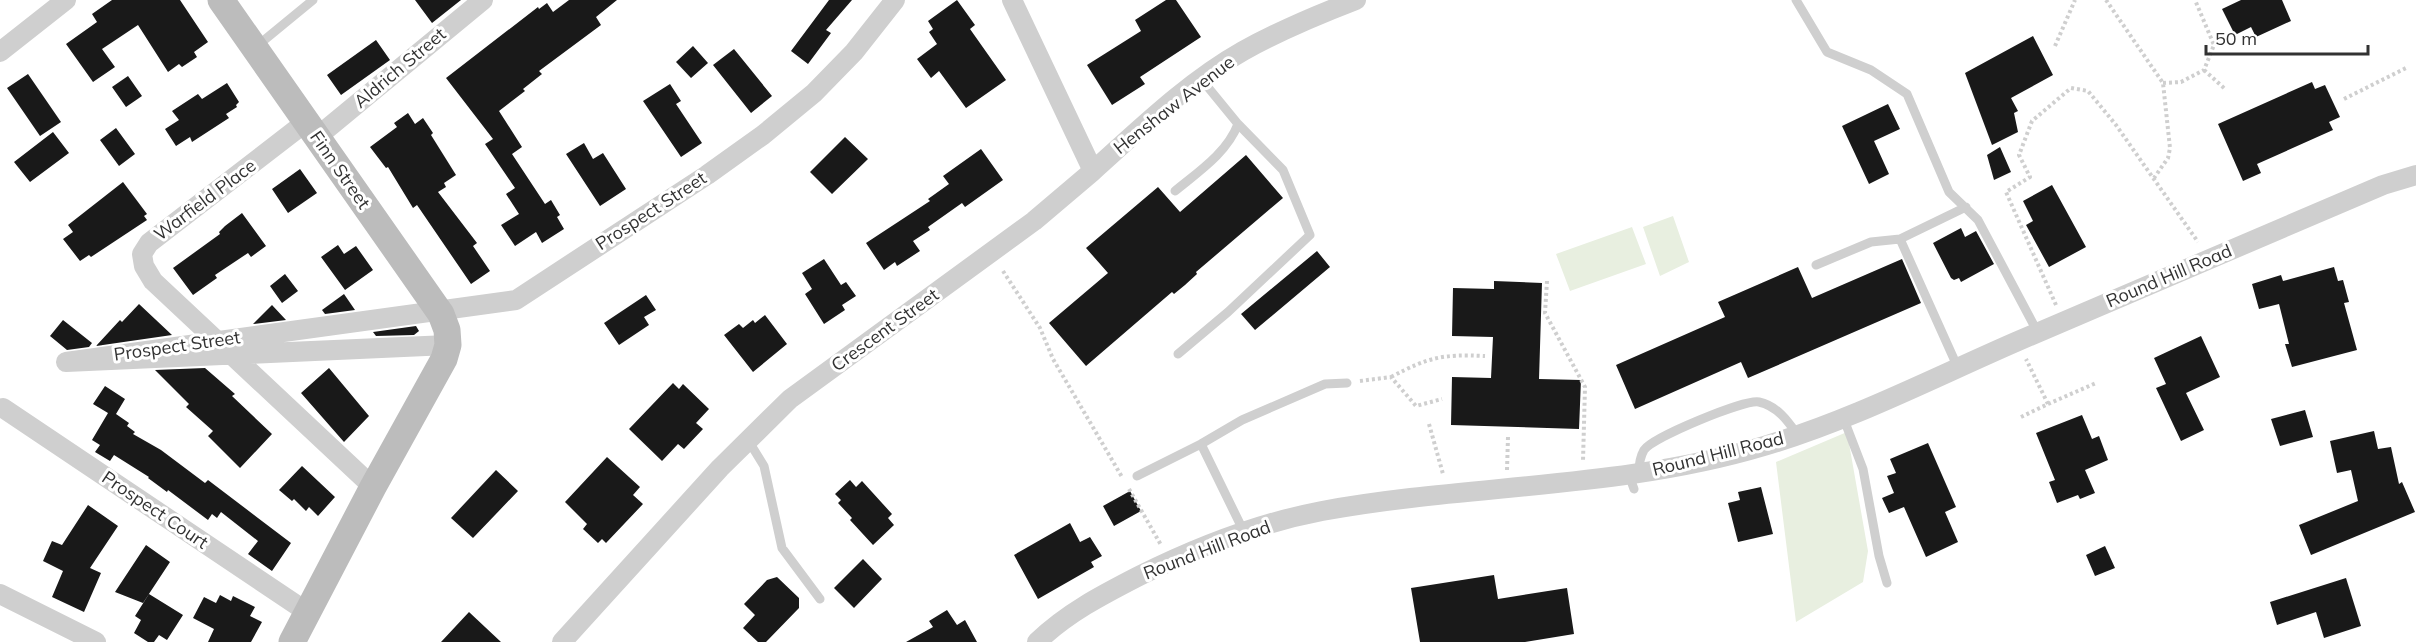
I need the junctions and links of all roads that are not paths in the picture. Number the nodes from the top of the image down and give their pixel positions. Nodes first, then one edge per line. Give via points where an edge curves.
1 (66, 0) edge
2 (221, 0) edge
3 (313, 0) edge
4 (483, 0) edge
5 (895, 0) edge
6 (1012, 0) edge
7 (1356, 0) edge
8 (1796, 0) edge
9 (255, 48) junction
10 (0, 52) edge
11 (1202, 80) junction
12 (1238, 124) junction
13 (312, 129) junction
14 (1093, 171) junction
15 (2416, 175) edge
16 (1175, 191) dead end
17 (1966, 207) junction
18 (1900, 238) junction
19 (1816, 265) dead end
20 (2038, 333) junction
21 (448, 345) junction
22 (1178, 354) dead end
23 (1958, 368) junction
24 (1347, 383) road end
25 (3, 408) dead end
26 (1843, 417) junction
27 (1797, 434) junction
28 (748, 440) junction
29 (1202, 444) junction
30 (1137, 476) dead end
31 (1634, 479) junction
32 (373, 487) junction
33 (1244, 532) junction
34 (1887, 583) dead end
35 (0, 594) edge
36 (820, 599) dead end
37 (307, 612) junction
38 (96, 642) edge
39 (292, 642) edge
40 (562, 642) edge
41 (1036, 642) edge

1 - 10 street
2 - 9 main road, Finn Street
3 - 9 lane
4 - 13 street, Aldrich Street
5 - 21 street, Prospect Street via 854,52 814,93 764,135 516,300 66,362
6 - 14 street
7 - 11 street, Henshaw Avenue via 1313,16 1242,52
8 - 17 lane via 1827,52 1871,70 1907,94 1949,192
9 - 13 main road, Finn Street
11 - 12 lane
11 - 14 street, Henshaw Avenue
12 - 16 lane via 1234,136 1214,159
12 - 22 lane via 1284,170 1310,236
13 - 21 main road, Finn Street via 441,314
13 - 32 street, Warfield Place via 148,243 142,254 143,262 153,281
14 - 28 street, Crescent Street via 1016,234 801,390
15 - 20 street, Round Hill Road via 2382,185
17 - 18 lane
17 - 20 lane via 1978,220
18 - 19 lane via 1871,242
18 - 23 lane
20 - 23 street, Round Hill Road
21 - 32 main road via 436,376
23 - 26 street, Round Hill Road
24 - 29 lane via 1325,384 1242,420
25 - 37 street, Prospect Court
26 - 27 street, Round Hill Road
26 - 34 lane via 1863,469
27 - 31 street, Round Hill Road
27 - 31 lane via 1783,415 1756,402 1690,423 1653,441 1644,450
28 - 36 lane via 764,466 782,549
28 - 40 street, Crescent Street
29 - 30 lane
29 - 33 lane
31 - 33 street, Round Hill Road via 1337,509
32 - 37 main road
33 - 41 street, Round Hill Road via 1112,590 1069,615
35 - 38 street
37 - 39 main road

